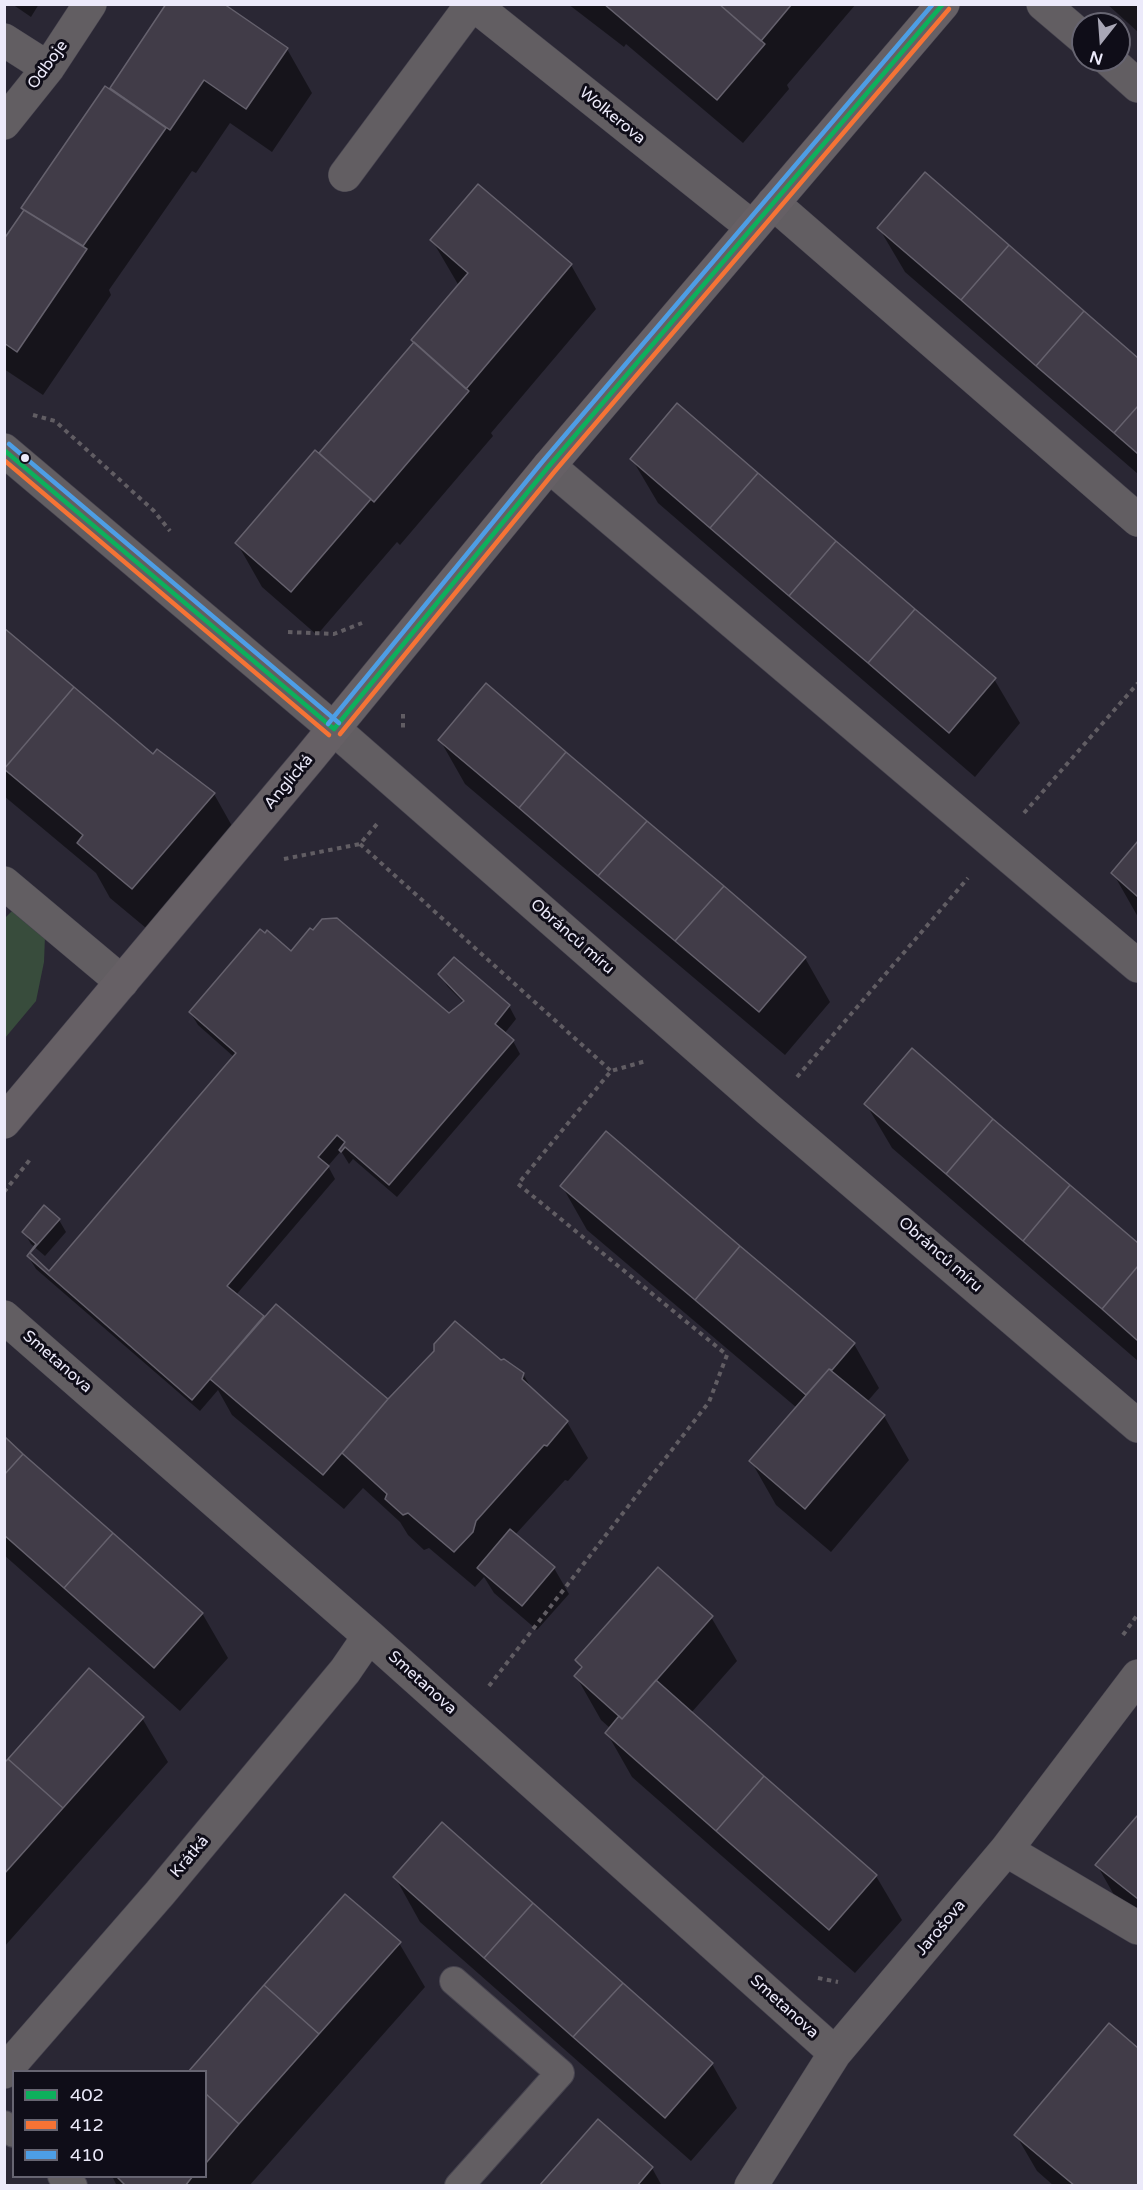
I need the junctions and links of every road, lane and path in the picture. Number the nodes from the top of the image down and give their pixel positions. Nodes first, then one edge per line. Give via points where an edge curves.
1 (90, 4) edge
2 (473, 4) edge
3 (943, 4) edge
4 (1043, 4) edge
5 (1071, 28) edge
6 (4, 40) edge
7 (48, 68) junction
8 (1122, 72) edge
9 (1138, 86) edge
10 (4, 123) edge
11 (345, 175) dead end
12 (773, 203) junction
13 (752, 227) junction
14 (25, 413) dead end
15 (4, 450) edge
16 (549, 466) junction
17 (1138, 520) edge
18 (176, 537) dead end
19 (282, 632) dead end
20 (405, 642) junction
21 (1138, 683) edge
22 (334, 729) junction
23 (407, 792) junction
24 (360, 844) junction
25 (996, 845) junction
26 (279, 859) dead end
27 (4, 883) edge
28 (1138, 966) edge
29 (122, 981) junction
30 (654, 1059) dead end
31 (611, 1071) junction
32 (769, 1110) junction
33 (4, 1122) edge
34 (34, 1155) dead end
35 (4, 1192) edge
36 (4, 1317) edge
37 (1138, 1426) edge
38 (1138, 1614) edge
39 (369, 1636) junction
40 (1117, 1642) dead end
41 (1138, 1676) edge
42 (483, 1694) dead end
43 (1006, 1850) junction
44 (1138, 1928) edge
45 (811, 1976) dead end
46 (454, 1981) dead end
47 (844, 1984) dead end
48 (835, 2054) junction
49 (4, 2072) edge
50 (459, 2186) edge
51 (751, 2186) edge

1 - 7 street, Odboje
2 - 11 street
2 - 13 street, Wolkerova
3 - 12 street, Anglická
4 - 5 street
6 - 7 street
7 - 10 street, Odboje
8 - 9 street
12 - 13 street, Anglická
12 - 17 street
13 - 16 street, Anglická
14 - 18 path via 55,421
15 - 22 street, Obránců míru
16 - 20 street, Anglická
16 - 25 street
19 - 20 path via 333,634 373,618
20 - 22 street, Anglická
21 - 25 path
22 - 23 street, Obránců míru
22 - 29 street, Anglická
23 - 24 path
23 - 32 street, Obránců míru
24 - 26 path
24 - 31 path
25 - 28 street
25 - 32 path
27 - 29 street
29 - 33 street, Anglická
30 - 31 path
31 - 42 path via 518,1184 727,1355 709,1402
32 - 37 street, Obránců míru
34 - 35 path
36 - 39 street, Smetanova
38 - 40 path
39 - 48 street, Smetanova
39 - 49 street, Krátká via 345,1671 160,1893
41 - 43 street, Jarošova
43 - 44 street
43 - 48 street, Jarošova
45 - 47 path
46 - 50 lane via 560,2073
48 - 51 street, Jarošova

